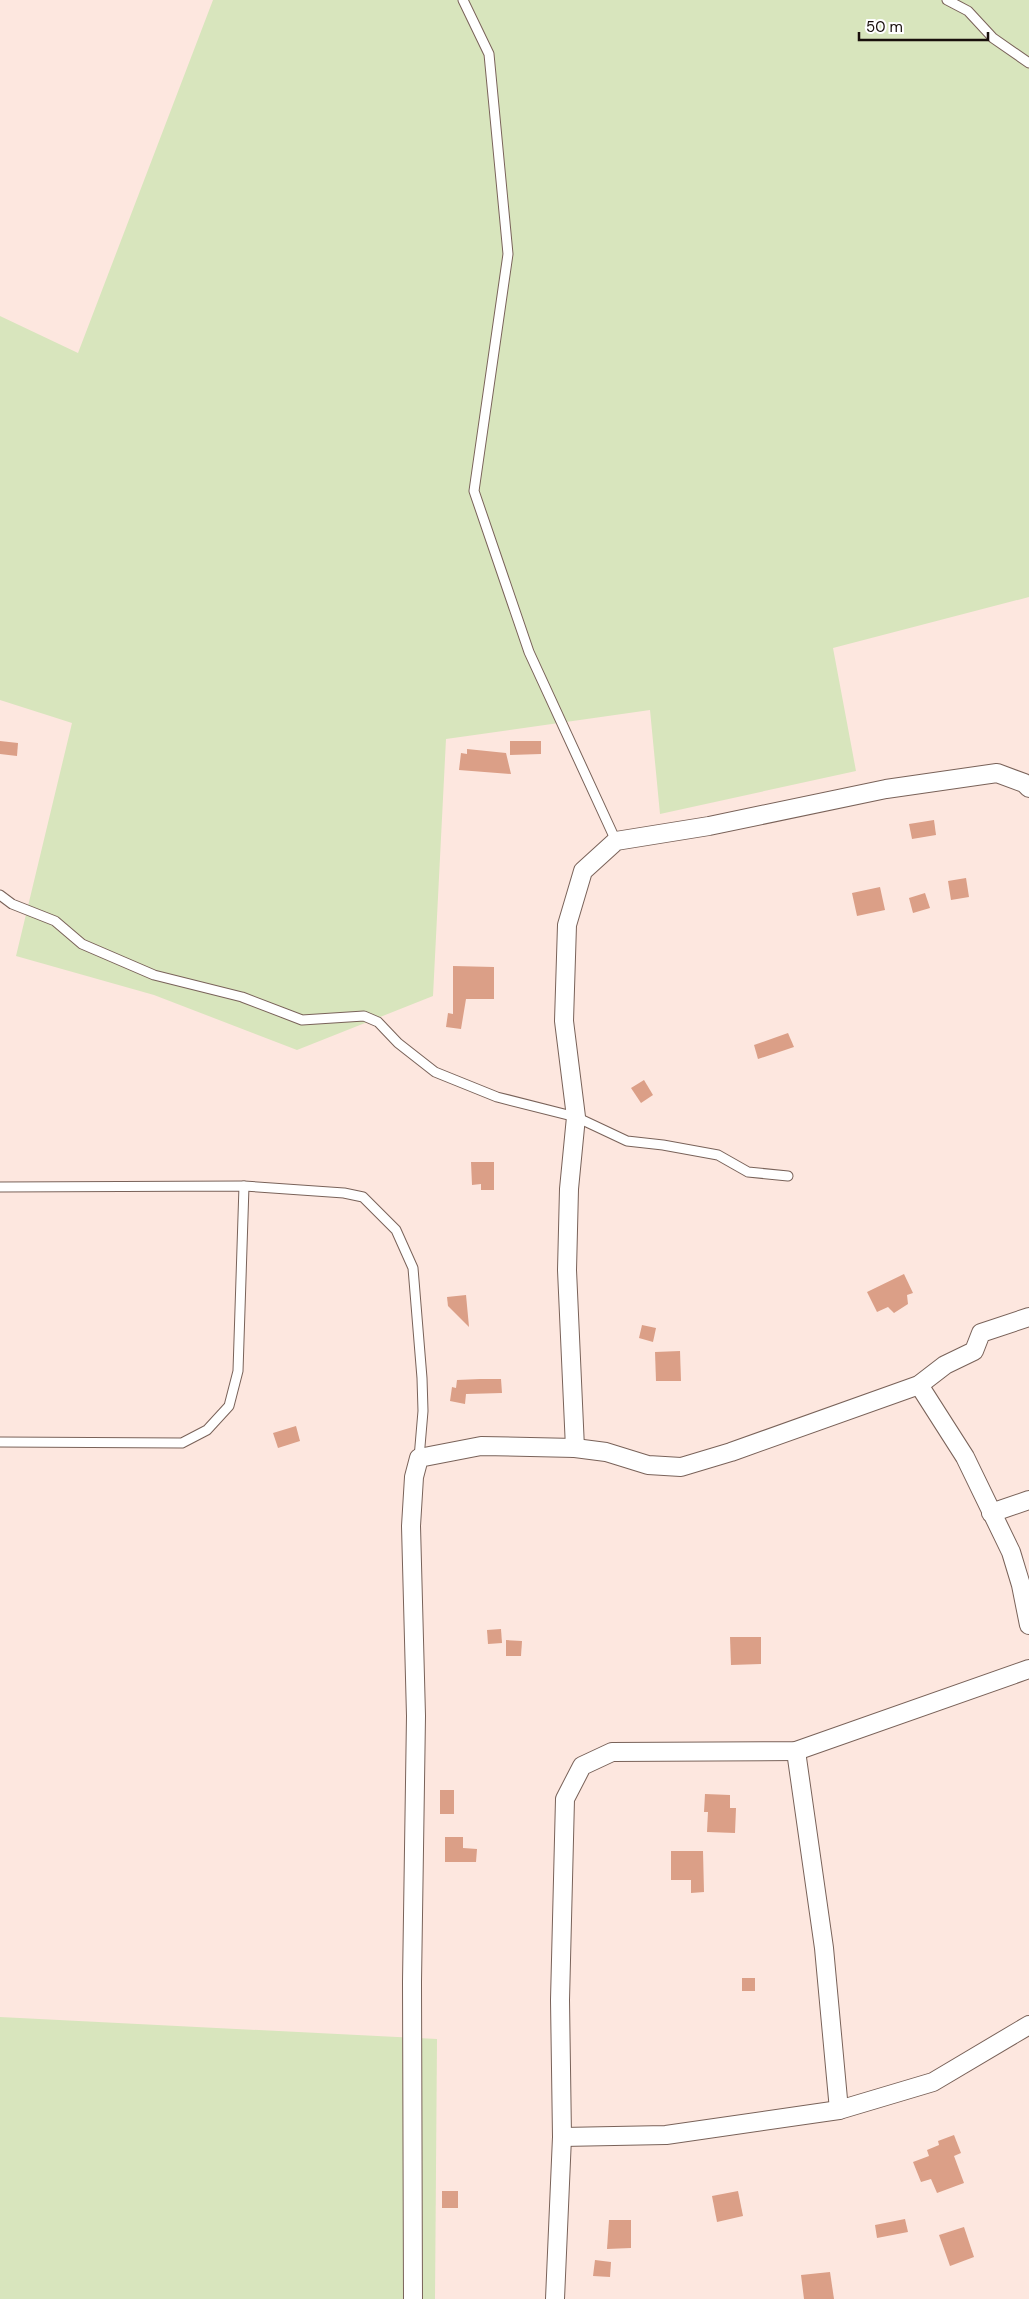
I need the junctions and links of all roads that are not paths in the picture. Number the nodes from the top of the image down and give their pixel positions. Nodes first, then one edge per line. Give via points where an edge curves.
1 (463, 0) edge
2 (947, 0) edge
3 (1029, 63) edge
4 (1029, 788) edge
5 (616, 841) junction
6 (0, 895) edge
7 (576, 1117) junction
8 (788, 1176) dead end
9 (244, 1186) junction
10 (0, 1187) edge
11 (1029, 1317) edge
12 (919, 1385) junction
13 (0, 1442) edge
14 (575, 1448) junction
15 (419, 1458) junction
16 (1029, 1500) edge
17 (991, 1513) junction
18 (1029, 1625) edge
19 (1029, 1669) edge
20 (796, 1751) junction
21 (1029, 2026) edge
22 (838, 2110) junction
23 (562, 2137) junction
24 (413, 2299) edge
25 (555, 2299) edge

1 - 5 lane via 489,54 508,254 474,491 529,652
2 - 3 lane via 968,11 993,38
4 - 5 street via 997,773 886,789 710,826
5 - 7 street via 583,871 567,925 564,1021
6 - 7 lane via 12,904 55,921 82,944 154,975 242,997 302,1020 364,1016 378,1022 398,1043 435,1072 497,1097
7 - 8 lane via 627,1141 718,1155 748,1172
7 - 14 street via 569,1189 567,1270
9 - 10 lane
9 - 13 lane via 238,1371 229,1406 207,1430 182,1443
9 - 15 lane via 363,1197 396,1230 413,1268 421,1345 423,1411
11 - 12 street via 981,1333 974,1351 946,1365
12 - 14 street via 681,1467 648,1465 606,1452
12 - 17 street via 965,1457
14 - 15 street via 481,1446
15 - 24 street via 414,1477 411,1526 416,1716 412,1982
16 - 17 street
17 - 18 street via 1010,1552
19 - 20 street
20 - 22 street via 824,1948
20 - 23 street via 612,1752 582,1766 566,1799 560,2000
21 - 22 street via 933,2082
22 - 23 street via 666,2135
23 - 25 street

